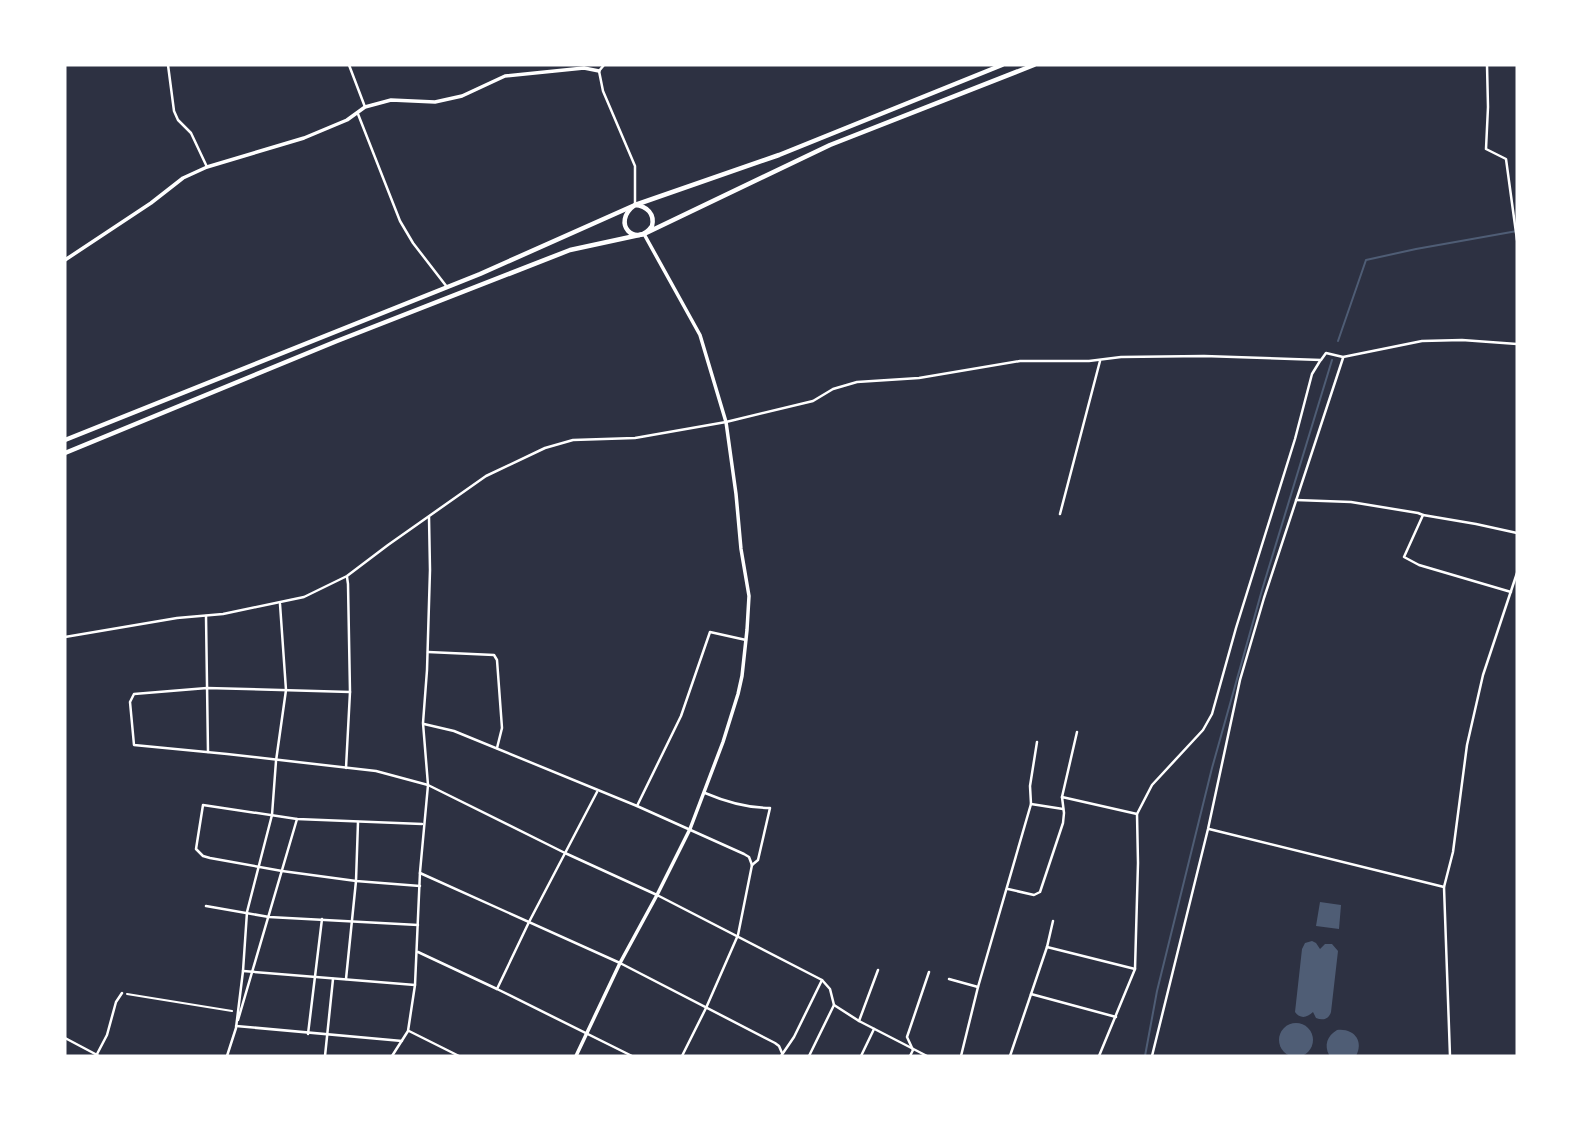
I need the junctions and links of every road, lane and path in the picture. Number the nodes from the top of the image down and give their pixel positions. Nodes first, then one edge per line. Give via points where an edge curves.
1 (168, 65) edge
2 (349, 65) edge
3 (604, 65) edge
4 (1002, 65) edge
5 (1034, 65) edge
6 (1487, 65) edge
7 (599, 71) junction
8 (365, 107) junction
9 (357, 112) junction
10 (207, 167) junction
11 (635, 205) junction
12 (1516, 223) edge
13 (644, 234) junction
14 (1517, 238) edge
15 (65, 260) edge
16 (447, 287) junction
17 (1517, 344) edge
18 (1343, 357) junction
19 (1101, 359) junction
20 (1321, 360) junction
21 (726, 422) junction
22 (65, 440) edge
23 (65, 453) edge
24 (1296, 500) junction
25 (1060, 513) dead end
26 (1423, 515) junction
27 (429, 517) junction
28 (1517, 533) edge
29 (1517, 573) edge
30 (346, 576) junction
31 (1511, 592) junction
32 (280, 602) junction
33 (206, 615) junction
34 (65, 636) edge
35 (746, 640) junction
36 (428, 652) junction
37 (207, 688) junction
38 (286, 690) junction
39 (350, 692) junction
40 (423, 723) junction
41 (1077, 733) dead end
42 (1037, 741) dead end
43 (497, 749) junction
44 (208, 752) junction
45 (276, 761) junction
46 (346, 768) junction
47 (428, 785) junction
48 (597, 791) junction
49 (704, 793) junction
50 (1062, 797) junction
51 (1031, 804) junction
52 (637, 806) junction
53 (1064, 810) junction
54 (1137, 814) junction
55 (272, 815) junction
56 (297, 820) junction
57 (358, 821) junction
58 (424, 824) junction
59 (690, 829) junction
60 (1208, 829) junction
61 (565, 853) junction
62 (752, 865) junction
63 (259, 866) junction
64 (282, 871) junction
65 (420, 872) junction
66 (356, 881) junction
67 (420, 886) junction
68 (1444, 887) junction
69 (1007, 889) junction
70 (657, 895) junction
71 (206, 906) dead end
72 (247, 912) junction
73 (269, 917) junction
74 (322, 919) junction
75 (1053, 921) dead end
76 (351, 922) junction
77 (529, 922) junction
78 (418, 925) junction
79 (738, 935) junction
80 (1047, 947) junction
81 (417, 951) junction
82 (620, 964) junction
83 (878, 970) dead end
84 (1135, 970) junction
85 (243, 971) junction
86 (252, 972) junction
87 (929, 972) dead end
88 (314, 977) junction
89 (333, 979) junction
90 (346, 979) junction
91 (822, 979) junction
92 (949, 979) dead end
93 (415, 985) junction
94 (978, 987) junction
95 (497, 989) junction
96 (122, 993) joint
97 (1031, 993) junction
98 (834, 1005) junction
99 (706, 1008) junction
100 (237, 1012) junction
101 (1116, 1017) junction
102 (859, 1021) junction
103 (236, 1028) junction
104 (874, 1029) junction
105 (408, 1031) junction
106 (308, 1034) junction
107 (588, 1034) junction
108 (327, 1036) junction
109 (65, 1038) edge
110 (402, 1041) junction
111 (913, 1050) junction
112 (781, 1055) edge
113 (97, 1056) edge
114 (227, 1056) edge
115 (325, 1056) edge
116 (392, 1056) edge
117 (459, 1056) edge
118 (576, 1056) edge
119 (632, 1056) edge
120 (682, 1056) edge
121 (809, 1056) edge
122 (861, 1056) edge
123 (910, 1056) edge
124 (927, 1056) edge
125 (961, 1056) edge
126 (1010, 1056) edge
127 (1100, 1056) edge
128 (1152, 1056) edge
129 (1450, 1056) edge

1 - 10 street via 174,111
2 - 8 street
3 - 7 street
4 - 11 highway via 779,155
5 - 13 highway via 830,145
6 - 12 street via 1486,149 1506,159
7 - 8 street via 584,68 505,75 462,96 435,102 391,100
7 - 11 street via 635,166
8 - 9 street
9 - 10 street via 304,138
9 - 16 street via 400,221
10 - 15 street via 183,178
11 - 13 highway via 643,206 653,217
11 - 13 highway via 624,218 626,228 637,236
11 - 16 highway
12 - 14 street
13 - 21 street via 700,335
13 - 23 highway via 570,250
16 - 22 highway
17 - 18 street via 1422,341
18 - 20 street via 1326,353
18 - 24 street
19 - 20 street
19 - 21 street via 1020,361 919,378 857,382 813,401
19 - 25 street
20 - 54 street via 1312,374 1212,714 1152,785
21 - 27 street via 635,438 573,440 545,448 486,476
21 - 35 street via 749,596
24 - 26 street via 1351,502
24 - 60 street via 1240,680
26 - 28 street
26 - 31 street via 1404,557
27 - 30 street
27 - 36 street
29 - 31 street
30 - 32 street via 304,597
30 - 39 street
31 - 68 street via 1483,675 1467,745
32 - 33 street
32 - 38 street
33 - 34 street
33 - 37 street
35 - 49 street via 738,694
35 - 52 street via 710,632 681,716
36 - 40 street
36 - 43 street via 494,655 498,660 502,728
37 - 38 street
37 - 44 street
37 - 44 street via 134,694 130,702 134,745
38 - 39 street
38 - 45 street
39 - 46 street
40 - 43 street
40 - 47 street
41 - 50 street
42 - 51 street
43 - 48 street
44 - 45 street
45 - 46 street
45 - 55 street
46 - 47 street
47 - 58 street
47 - 61 street
48 - 52 street
48 - 61 street
49 - 59 street
49 - 62 street via 733,804 770,808 758,860
50 - 53 street
50 - 54 street
51 - 53 street
51 - 69 street
52 - 59 street
53 - 69 street via 1040,892 1034,895
54 - 84 street
55 - 56 street
55 - 63 street
55 - 63 street via 203,805 197,849 203,856
56 - 57 street
56 - 64 street
57 - 58 street
57 - 66 street
58 - 65 street
59 - 62 street via 744,854
59 - 70 street
60 - 68 street
60 - 128 street
61 - 70 street
61 - 77 street
62 - 79 street
63 - 64 street
63 - 72 street
64 - 66 street
64 - 73 street
65 - 67 street
65 - 77 street
66 - 67 street
66 - 76 street
67 - 78 street
68 - 129 street
69 - 94 street
70 - 79 street
70 - 82 street
71 - 72 street
72 - 73 street
72 - 85 street
73 - 74 street
73 - 86 street
74 - 76 street
74 - 88 street
75 - 80 street
76 - 78 street
76 - 90 street
77 - 82 street
77 - 95 street
78 - 81 street
79 - 91 street
79 - 99 street
80 - 84 street
80 - 97 street
81 - 93 street
81 - 95 street
82 - 99 street
82 - 107 street
83 - 102 street
84 - 101 street
85 - 86 street
85 - 100 street
86 - 88 street
86 - 103 street
87 - 111 street via 907,1037
88 - 89 street
88 - 106 street
89 - 90 street
89 - 108 street
90 - 93 street
91 - 98 street
91 - 112 street
92 - 94 street
93 - 105 street
94 - 125 street
95 - 107 street
96 - 100 path
96 - 113 street
97 - 101 street
97 - 126 street
98 - 102 street
98 - 121 street
99 - 112 street via 775,1043
99 - 120 street
100 - 103 street
101 - 127 street
102 - 104 street
103 - 106 street
103 - 114 street
104 - 111 street
104 - 122 street
105 - 110 street
105 - 117 street
106 - 108 street
107 - 118 street
107 - 119 street
108 - 110 street
108 - 115 street
109 - 113 street
110 - 116 street
111 - 123 street
111 - 124 street

